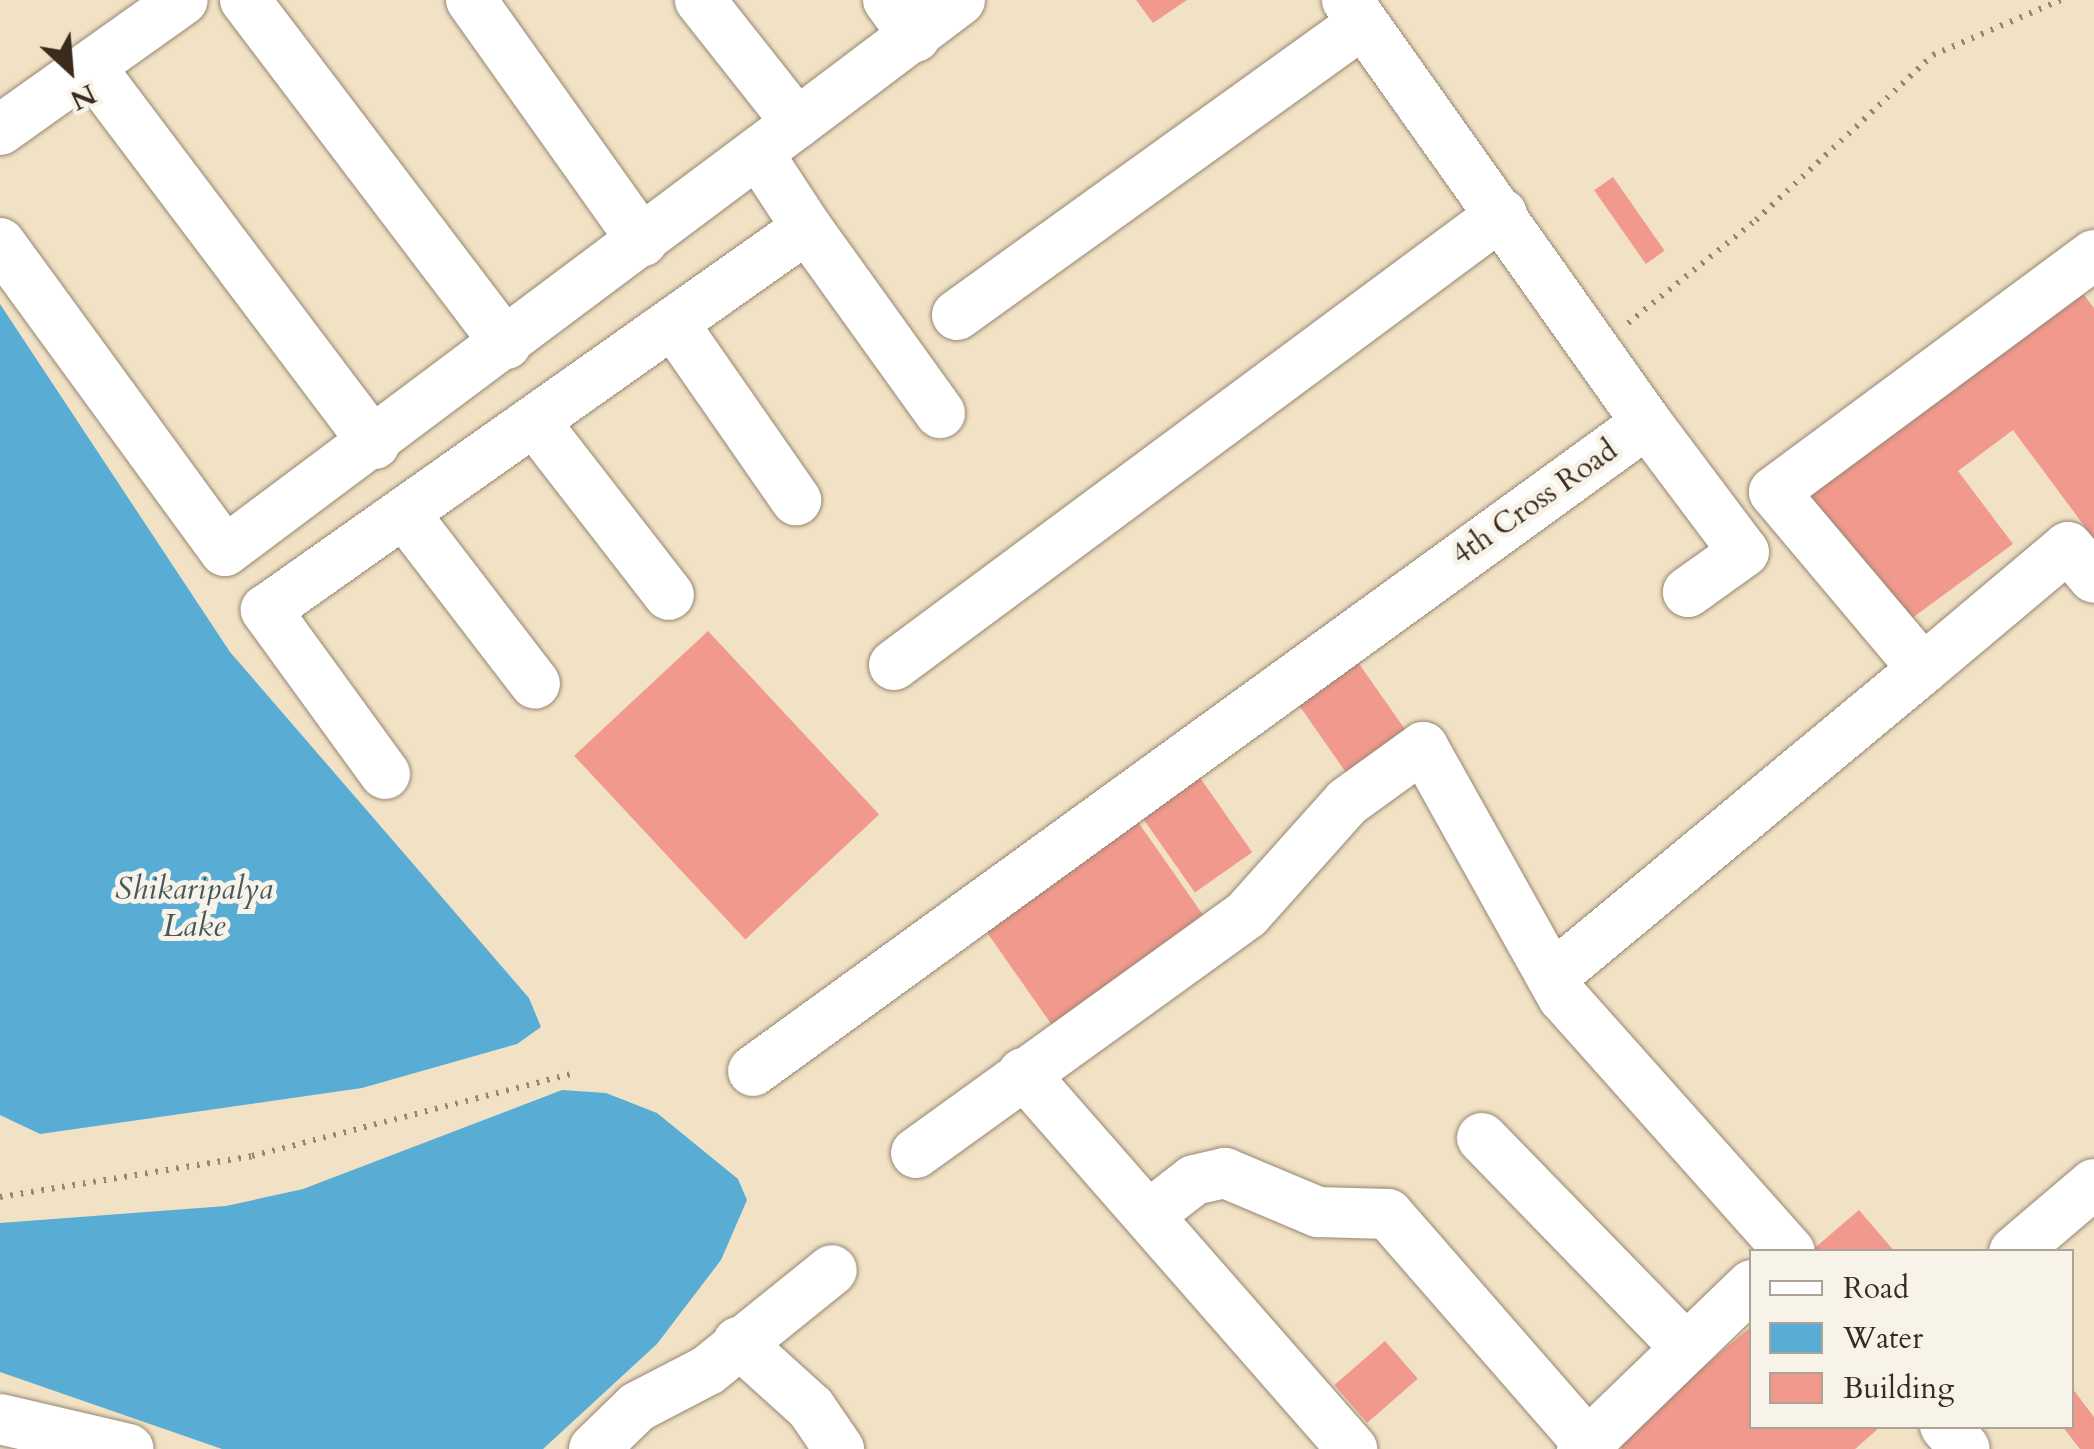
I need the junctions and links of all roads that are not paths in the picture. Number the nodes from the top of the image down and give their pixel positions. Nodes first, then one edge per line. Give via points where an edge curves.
1 (183, 0) edge
2 (245, 0) edge
3 (472, 0) edge
4 (700, 0) edge
5 (960, 0) edge
6 (1355, 11) edge
7 (902, 18) edge
8 (91, 68) junction
9 (2, 131) edge
10 (778, 138) junction
11 (1502, 214) junction
12 (807, 228) junction
13 (642, 241) junction
14 (0, 242) edge
15 (2094, 255) edge
16 (957, 314) dead end
17 (672, 323) junction
18 (506, 344) junction
19 (940, 413) dead end
20 (534, 421) junction
21 (1647, 423) junction
22 (374, 444) junction
23 (796, 500) dead end
24 (404, 513) junction
25 (225, 551) junction
26 (2094, 578) edge
27 (1688, 592) dead end
28 (669, 595) dead end
29 (266, 610) junction
30 (894, 665) dead end
31 (1924, 669) junction
32 (536, 684) dead end
33 (385, 774) dead end
34 (1552, 977) junction
35 (752, 1071) dead end
36 (1023, 1073) junction
37 (1482, 1138) dead end
38 (916, 1153) dead end
39 (2094, 1184) edge
40 (1150, 1216) junction
41 (1786, 1249) edge
42 (2018, 1249) edge
43 (832, 1270) dead end
44 (1749, 1288) edge
45 (738, 1342) junction
46 (1686, 1348) junction
47 (0, 1419) edge
48 (1948, 1429) edge
49 (1585, 1446) edge
50 (129, 1449) edge
51 (594, 1449) edge
52 (839, 1449) edge
53 (1352, 1449) edge
54 (1965, 1449) edge

1 - 8 street
2 - 18 street
3 - 13 street
4 - 10 street
5 - 7 street
6 - 11 street, 4th Cross Road
6 - 16 street
7 - 10 street
8 - 9 street
8 - 22 street
10 - 12 street
10 - 13 street
11 - 21 street, 4th Cross Road
11 - 30 street
12 - 17 street
12 - 19 street
13 - 18 street
14 - 25 street
15 - 31 street via 1774,492
17 - 20 street
17 - 23 street
18 - 22 street
20 - 24 street
20 - 28 street
21 - 27 street via 1744,552
21 - 35 street, 4th Cross Road
22 - 25 street
24 - 29 street
24 - 32 street
25 - 29 street
26 - 31 street via 2068,547
29 - 33 street
31 - 34 street
34 - 36 street via 1423,747 1346,802 1248,914
34 - 41 street
36 - 38 street
36 - 40 street
37 - 46 street
39 - 42 street
40 - 49 street via 1194,1180 1226,1173 1318,1212 1388,1214
40 - 53 street
43 - 45 street
44 - 46 street
45 - 51 street via 708,1370 637,1407
45 - 52 street via 811,1408
46 - 49 street
47 - 50 street
48 - 54 street

